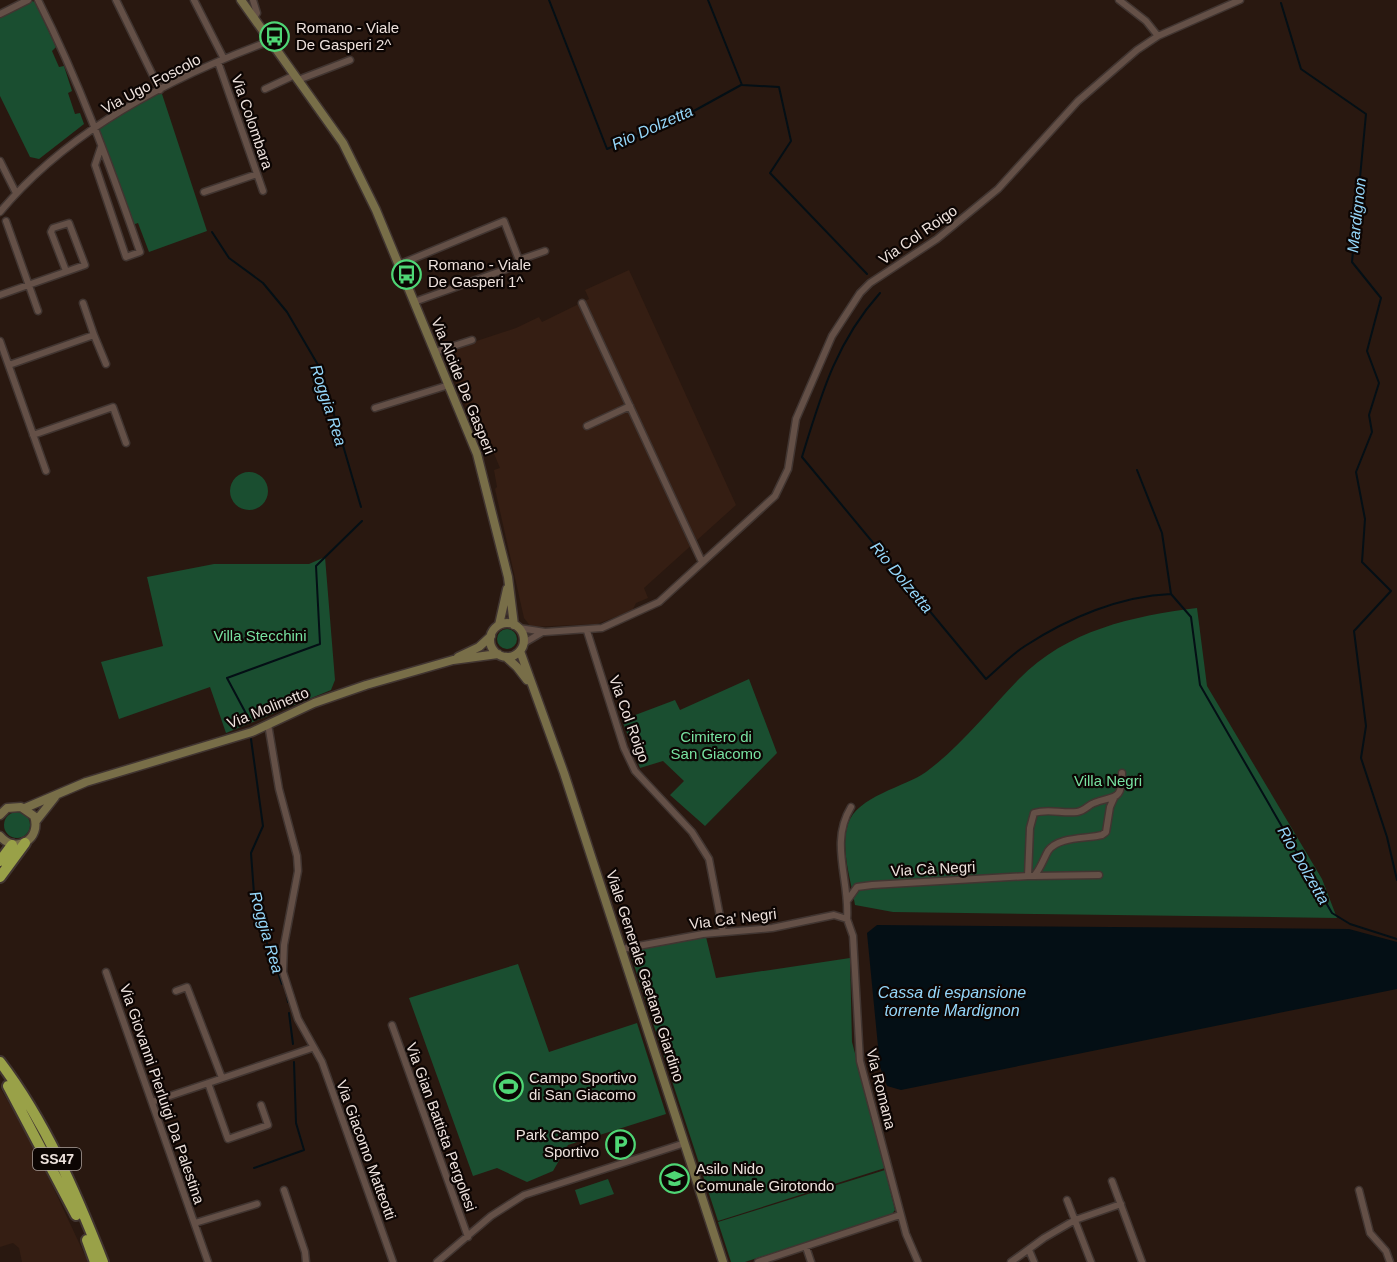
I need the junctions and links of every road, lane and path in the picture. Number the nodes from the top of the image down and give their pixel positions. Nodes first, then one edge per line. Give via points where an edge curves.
1 (26, 0) edge
2 (38, 0) edge
3 (116, 0) edge
4 (194, 0) edge
5 (241, 0) edge
6 (253, 0) edge
7 (1119, 0) edge
8 (1240, 0) edge
9 (0, 14) edge
10 (254, 18) junction
11 (1158, 36) junction
12 (270, 41) junction
13 (221, 60) junction
14 (350, 60) dead end
15 (296, 77) junction
16 (265, 89) dead end
17 (160, 90) junction
18 (94, 129) junction
19 (101, 147) junction
20 (97, 158) junction
21 (108, 159) junction
22 (0, 161) edge
23 (257, 174) junction
24 (263, 190) dead end
25 (204, 192) dead end
26 (16, 193) junction
27 (0, 212) edge
28 (6, 221) dead end
29 (545, 251) dead end
30 (519, 260) junction
31 (398, 265) junction
32 (66, 271) junction
33 (28, 285) junction
34 (0, 295) edge
35 (414, 302) junction
36 (83, 303) dead end
37 (582, 303) dead end
38 (38, 311) dead end
39 (94, 335) junction
40 (472, 340) dead end
41 (0, 341) edge
42 (435, 352) junction
43 (106, 364) dead end
44 (9, 365) junction
45 (449, 385) junction
46 (630, 406) junction
47 (375, 408) dead end
48 (587, 426) dead end
49 (33, 435) junction
50 (126, 443) dead end
51 (46, 471) dead end
52 (702, 562) junction
53 (508, 577) junction
54 (499, 625) junction
55 (517, 626) junction
56 (587, 631) junction
57 (542, 632) junction
58 (490, 636) junction
59 (522, 647) junction
60 (502, 656) junction
61 (453, 660) junction
62 (539, 698) junction
63 (268, 724) junction
64 (1122, 773) dead end
65 (60, 793) junction
66 (1115, 797) junction
67 (13, 806) junction
68 (851, 807) dead end
69 (0, 808) edge
70 (26, 808) junction
71 (0, 815) edge
72 (36, 821) junction
73 (0, 836) edge
74 (25, 843) junction
75 (12, 845) junction
76 (0, 861) edge
77 (1099, 874) dead end
78 (1031, 876) junction
79 (0, 877) edge
80 (847, 901) junction
81 (847, 919) junction
82 (723, 932) junction
83 (622, 950) junction
84 (106, 972) dead end
85 (177, 991) dead end
86 (392, 1025) dead end
87 (312, 1048) junction
88 (0, 1051) edge
89 (0, 1062) edge
90 (0, 1073) edge
91 (222, 1078) junction
92 (208, 1083) junction
93 (23, 1096) junction
94 (152, 1102) junction
95 (261, 1105) dead end
96 (684, 1143) junction
97 (1112, 1181) dead end
98 (284, 1190) dead end
99 (1359, 1190) dead end
100 (1067, 1200) dead end
101 (257, 1204) dead end
102 (1121, 1204) junction
103 (900, 1215) junction
104 (1075, 1220) junction
105 (195, 1223) junction
106 (468, 1237) junction
107 (806, 1247) junction
108 (1029, 1250) junction
109 (95, 1262) edge
110 (103, 1262) edge
111 (208, 1262) edge
112 (306, 1262) edge
113 (393, 1262) edge
114 (437, 1262) edge
115 (723, 1262) edge
116 (758, 1262) edge
117 (811, 1262) edge
118 (918, 1262) edge
119 (1011, 1262) edge
120 (1034, 1262) edge
121 (1091, 1262) edge
122 (1142, 1262) edge
123 (1390, 1262) edge

1 - 9 street
2 - 18 street
3 - 17 street
4 - 13 street, Via Colombara
5 - 10 main road, Via Alcide De Gasperi
6 - 10 street via 257,13
7 - 11 street
8 - 11 street, Via Col Roigo
10 - 12 main road, Via Alcide De Gasperi
11 - 52 street, Via Col Roigo via 1078,101 998,189 937,239 860,293 832,336 796,419 788,469 780,489
12 - 13 street, Via Ugo Foscolo
12 - 15 main road, Via Alcide De Gasperi
13 - 17 street, Via Ugo Foscolo
13 - 23 street, Via Colombara
14 - 15 street
15 - 16 street
15 - 31 main road, Via Alcide De Gasperi via 353,161
17 - 18 street, Via Ugo Foscolo
18 - 19 street
18 - 26 street, Via Ugo Foscolo
19 - 20 street
19 - 21 street
20 - 21 street
20 - 21 street via 95,165 126,257 140,252
22 - 26 street
23 - 24 street, Via Colombara
23 - 25 street
26 - 27 street, Via Ugo Foscolo
28 - 33 street
29 - 30 street
30 - 31 street via 504,221
30 - 35 street via 515,267
31 - 35 main road, Via Alcide De Gasperi
32 - 32 street via 85,265 69,223 51,232
32 - 33 street
33 - 34 street
33 - 38 street
35 - 42 main road, Via Alcide De Gasperi
36 - 39 street
37 - 46 street
39 - 43 street
39 - 44 street
40 - 42 street
41 - 44 street
42 - 45 main road, Via Alcide De Gasperi
44 - 49 street
45 - 47 street
45 - 53 main road, Via Alcide De Gasperi via 484,477
46 - 48 street
46 - 52 street
49 - 50 street via 113,407
49 - 51 street
52 - 56 street, Via Col Roigo via 659,602
53 - 54 main road, Via Alcide De Gasperi
53 - 55 main road, Via Alcide De Gasperi
54 - 55 main road
54 - 58 main road
55 - 57 street, Via Col Roigo
55 - 59 main road
56 - 57 street, Via Col Roigo
56 - 82 street, Via Col Roigo via 635,771 692,832 709,859
57 - 59 street
58 - 60 main road via 492,647
58 - 61 main road, Via Molinetto via 479,647
59 - 60 main road
59 - 62 main road, Viale Generale Gaetano Giardino
60 - 61 main road, Via Molinetto
60 - 62 main road, Viale Generale Gaetano Giardino via 517,667
61 - 63 main road, Via Molinetto via 314,703
62 - 83 main road, Viale Generale Gaetano Giardino
63 - 65 main road, Via Molinetto
63 - 87 street, Via Giacomo Matteotti via 298,871 283,972
64 - 66 street via 1122,787
65 - 70 main road, Via Molinetto
65 - 72 main road, Via Molinetto
66 - 78 street via 1106,832 1051,848
66 - 78 street via 1093,803 1080,812 1034,813 1030,828
67 - 69 main road
67 - 70 main road
67 - 71 main road
68 - 80 street via 839,837
70 - 72 main road
72 - 74 main road, Via Molinetto via 34,834
73 - 75 main road
74 - 75 main road
74 - 79 highway
75 - 76 highway
77 - 78 street
78 - 80 street, Via Cà Negri via 857,887
80 - 81 street
81 - 82 street, Via Ca' Negri via 834,915 747,932
81 - 103 street, Via Romana via 853,936 860,1061
82 - 83 street, Via Ca' Negri
83 - 96 main road, Viale Generale Gaetano Giardino
84 - 94 street, Via Giovanni Pierluigi Da Palestina
85 - 91 street via 187,987
86 - 106 street, Via Gian Battista Pergolesi
87 - 91 street
87 - 113 street, Via Giacomo Matteotti via 322,1062
88 - 93 highway
89 - 93 highway, SS47
90 - 109 highway, SS47 via 67,1195
91 - 92 street
92 - 94 street
92 - 95 street via 228,1139 268,1125
93 - 110 highway, SS47 via 73,1190
94 - 105 street, Via Giovanni Pierluigi Da Palestina
96 - 106 street via 524,1195
96 - 115 main road, Viale Generale Gaetano Giardino
97 - 102 street
98 - 112 street
99 - 123 street via 1370,1233
100 - 104 street
101 - 105 street, Via Giovanni Pierluigi Da Palestina
102 - 104 street
102 - 122 street
103 - 107 street
103 - 118 street, Via Romana
104 - 108 street
104 - 121 street
105 - 111 street, Via Giovanni Pierluigi Da Palestina
106 - 114 street
107 - 116 street
107 - 117 street
108 - 119 street
108 - 120 street

